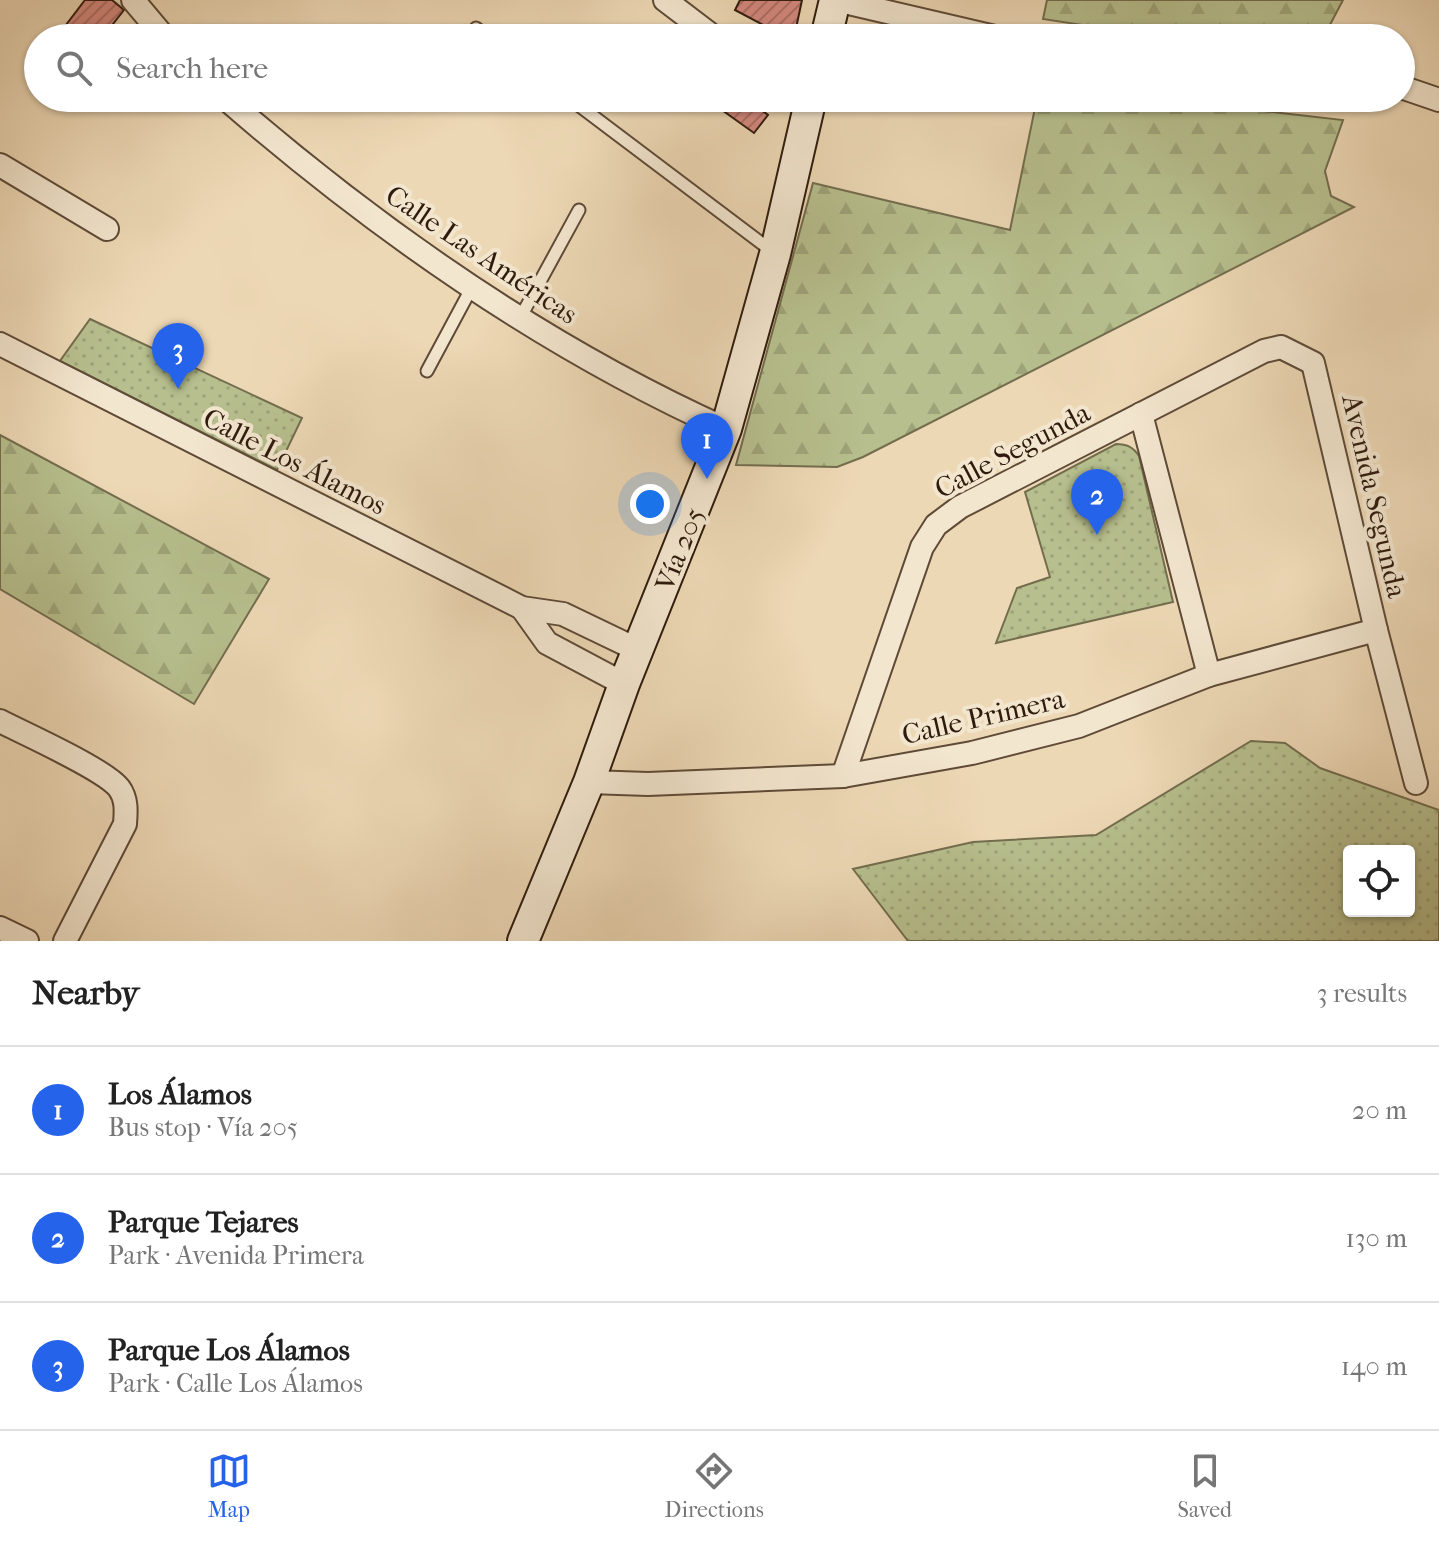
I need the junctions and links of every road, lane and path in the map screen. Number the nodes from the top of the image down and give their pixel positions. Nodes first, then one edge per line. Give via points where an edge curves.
1 (133, 0) edge
2 (665, 0) edge
3 (835, 0) edge
4 (153, 24) edge
5 (697, 24) edge
6 (829, 24) edge
7 (939, 24) edge
8 (1415, 92) edge
9 (1439, 100) edge
10 (241, 112) edge
11 (587, 112) edge
12 (802, 112) edge
13 (0, 165) edge
14 (579, 210) dead end
15 (107, 229) dead end
16 (775, 254) junction
17 (472, 287) junction
18 (519, 320) junction
19 (0, 344) edge
20 (1313, 363) joint
21 (427, 371) dead end
22 (1141, 414) junction
23 (726, 429) junction
24 (522, 608) junction
25 (1376, 630) junction
26 (638, 650) junction
27 (1209, 675) junction
28 (624, 684) junction
29 (0, 721) edge
30 (843, 776) junction
31 (589, 782) junction
32 (1416, 783) dead end
33 (0, 928) edge
34 (27, 941) edge
35 (65, 941) edge
36 (523, 941) edge

1 - 4 street
2 - 5 street
3 - 6 main road
3 - 7 street
8 - 9 street
10 - 17 street, Calle Las Américas via 296,159
11 - 16 lane
12 - 16 main road, Vía 205
13 - 15 street
14 - 18 lane
16 - 23 main road, Vía 205
17 - 18 street, Calle Las Américas
17 - 21 lane
18 - 23 street, Calle Las Américas via 666,402
19 - 24 street, Calle Los Álamos
20 - 22 street, Calle Segunda via 1281,347 1264,351
20 - 25 street, Avenida Segunda
22 - 27 street
22 - 30 street, Calle Segunda via 960,507 936,525 922,547
23 - 26 main road, Vía 205
24 - 26 street via 563,614
24 - 28 street via 547,643
25 - 27 street, Calle Primera
25 - 32 street, Avenida Segunda
26 - 28 main road, Vía 205
27 - 30 street, Calle Primera via 1079,726 972,753
28 - 31 main road, Vía 205
29 - 35 street via 103,775 119,788 126,805 125,824
30 - 31 street, Calle Primera
31 - 36 main road, Vía 205
33 - 34 street

